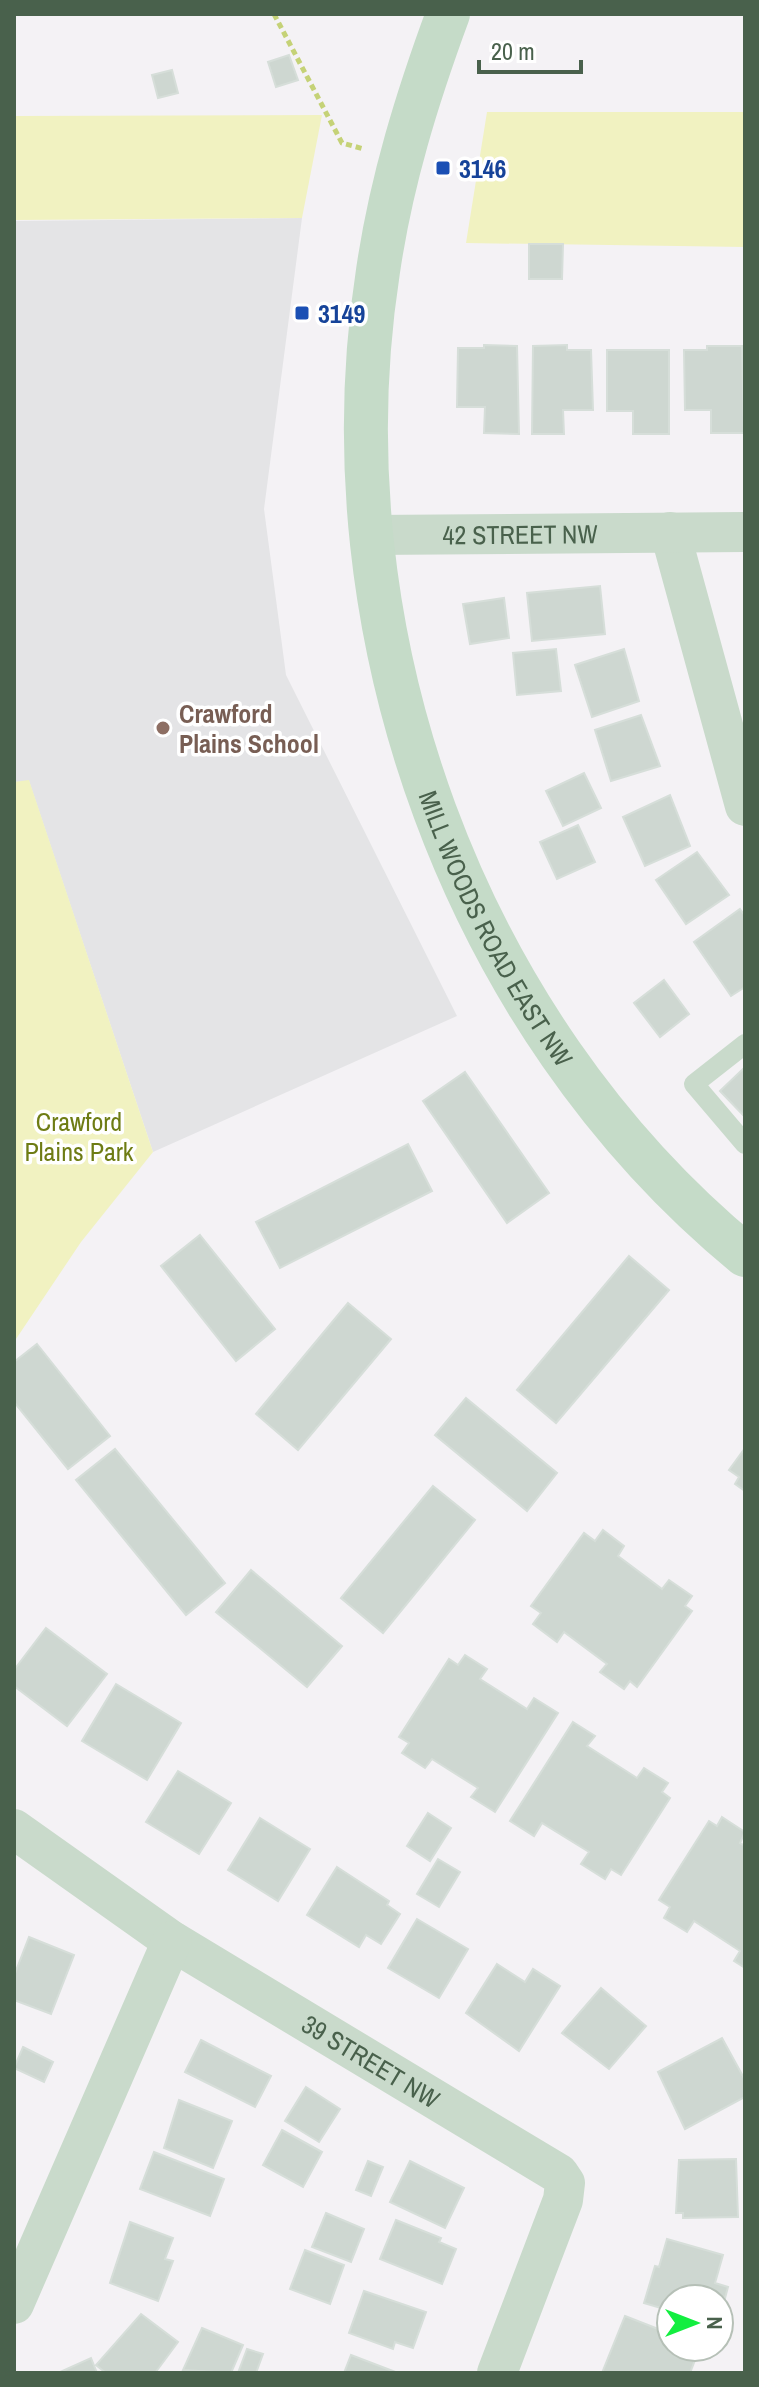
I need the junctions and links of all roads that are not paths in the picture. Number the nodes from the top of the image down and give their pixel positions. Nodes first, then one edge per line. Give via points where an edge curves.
1 (448, 14) edge
2 (670, 532) junction
3 (745, 532) edge
4 (370, 535) junction
5 (745, 806) edge
6 (745, 1044) edge
7 (745, 1144) edge
8 (745, 1255) edge
9 (14, 1829) edge
10 (172, 1941) junction
11 (14, 2304) edge
12 (497, 2373) edge

1 - 4 street, MILL WOODS ROAD EAST NW via 404,146 377,275 367,399
2 - 3 street, 42 STREET NW
2 - 4 street, 42 STREET NW
2 - 5 street
4 - 8 street, MILL WOODS ROAD EAST NW via 384,629 410,736 443,828 497,949 548,1035 627,1142
6 - 7 lane via 694,1084
9 - 10 street, 39 STREET NW
10 - 11 street
10 - 12 street, 39 STREET NW via 559,2174 565,2183 563,2200

